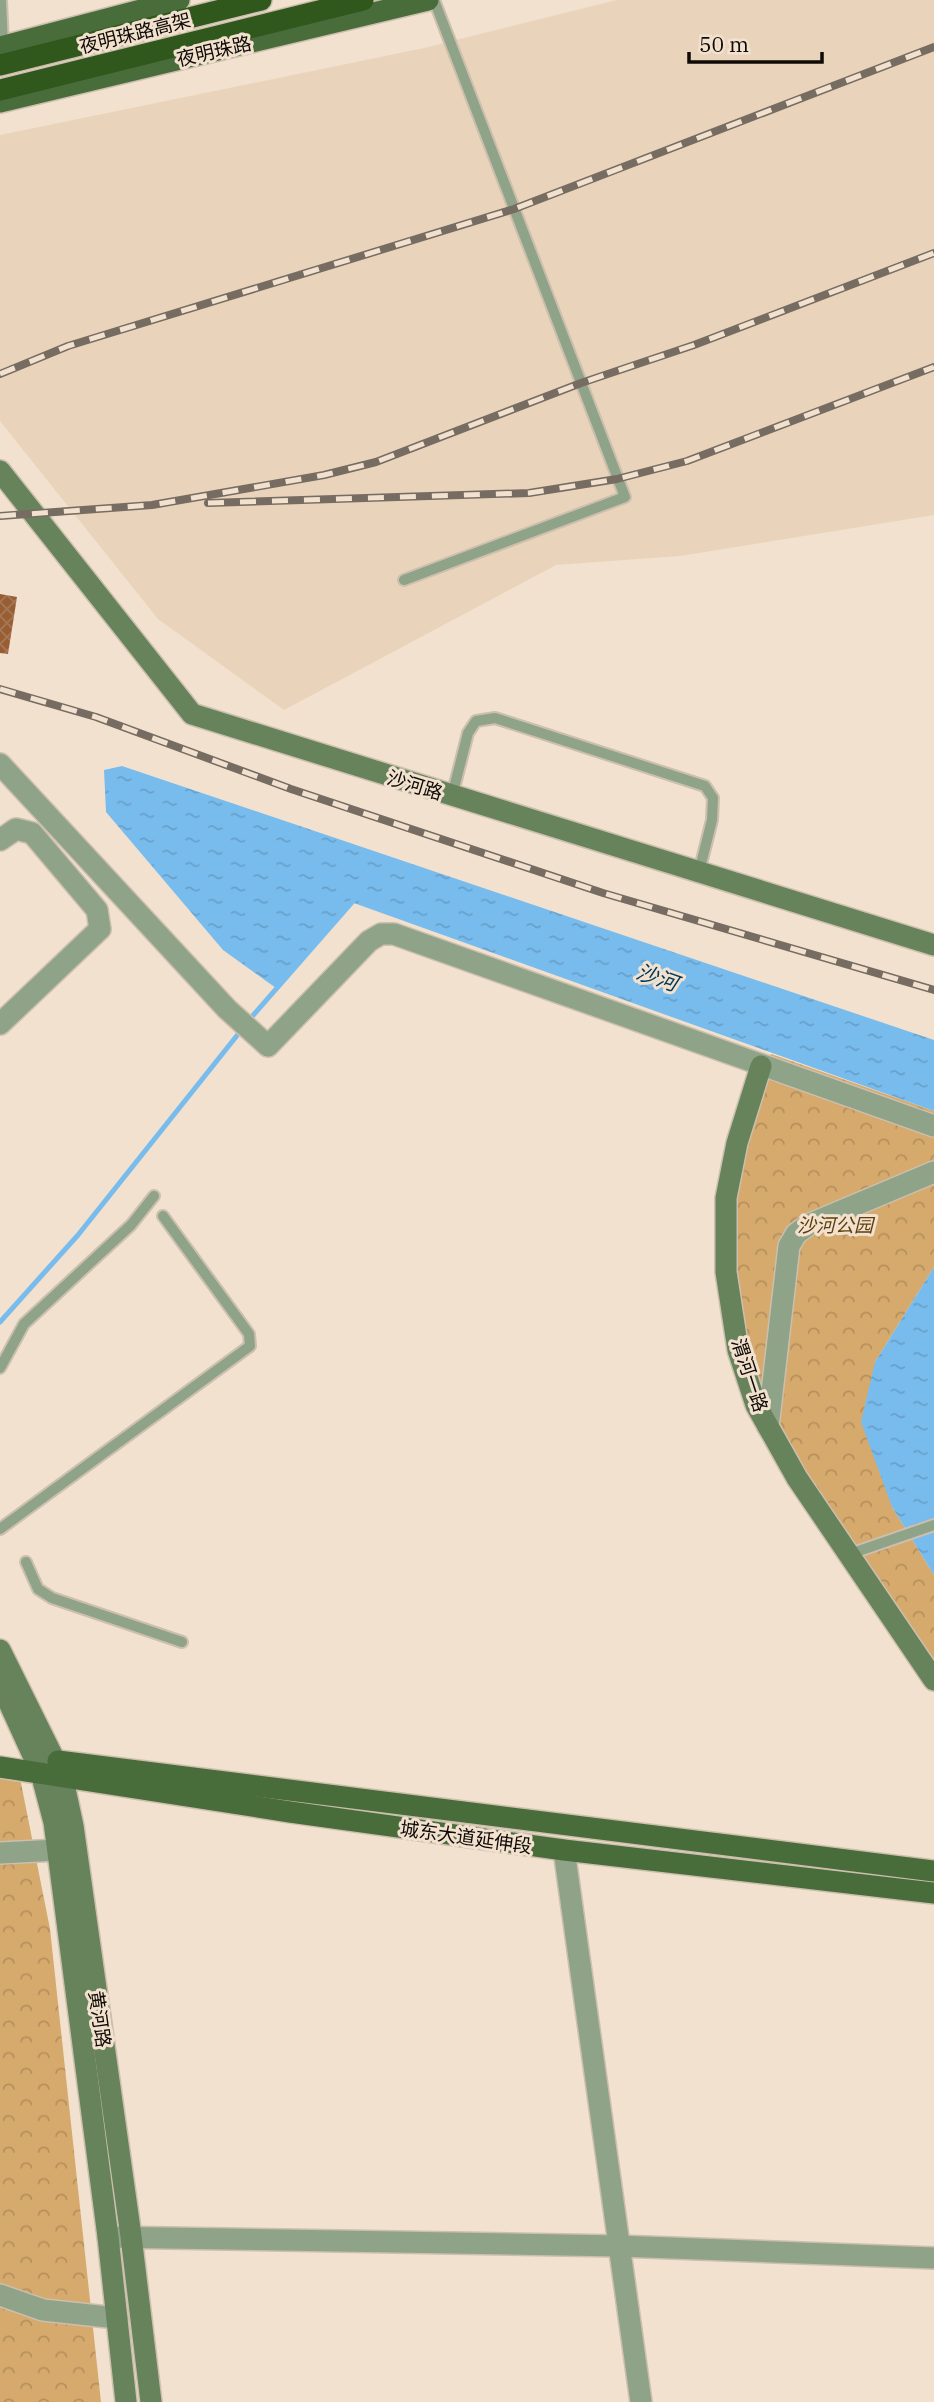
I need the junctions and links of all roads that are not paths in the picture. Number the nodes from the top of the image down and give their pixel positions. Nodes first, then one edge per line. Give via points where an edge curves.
1 (1, 0) edge
2 (179, 0) edge
3 (261, 0) edge
4 (363, 0) edge
5 (428, 0) edge
6 (434, 0) edge
7 (1, 53) edge
8 (0, 90) edge
9 (0, 102) edge
10 (0, 471) edge
11 (404, 580) dead end
12 (0, 764) edge
13 (452, 796) junction
14 (0, 840) edge
15 (699, 872) junction
16 (934, 945) edge
17 (0, 1024) edge
18 (761, 1066) junction
19 (934, 1126) edge
20 (934, 1172) edge
21 (154, 1196) dead end
22 (163, 1216) dead end
23 (0, 1368) edge
24 (768, 1427) junction
25 (934, 1525) edge
26 (0, 1529) edge
27 (850, 1554) junction
28 (26, 1562) dead end
29 (182, 1643) dead end
30 (0, 1650) edge
31 (934, 1680) edge
32 (0, 1683) edge
33 (0, 1753) edge
34 (0, 1767) edge
35 (48, 1767) junction
36 (58, 1850) junction
37 (564, 1850) junction
38 (0, 1853) edge
39 (934, 1871) edge
40 (934, 1894) edge
41 (108, 2236) junction
42 (131, 2236) junction
43 (619, 2246) junction
44 (934, 2258) edge
45 (0, 2295) edge
46 (117, 2318) junction
47 (126, 2402) edge
48 (151, 2402) edge
49 (641, 2402) edge

1 - 7 lane
2 - 7 main road
3 - 7 highway, 夜明珠路高架
4 - 8 highway, 夜明珠路高架
5 - 9 main road, 夜明珠路
6 - 11 lane via 625,497
10 - 13 main road, 沙河路 via 192,714
12 - 18 street via 268,1046 369,942 381,934 394,934
13 - 15 main road, 沙河路
13 - 15 lane via 468,733 476,721 495,718 705,786 713,798 712,820
14 - 17 street via 16,829 32,833 97,910 100,929
15 - 16 main road, 沙河路
18 - 19 street
18 - 24 main road, 渭河一路 via 726,1198 726,1272 738,1350
20 - 24 street via 796,1234 789,1246
21 - 23 lane via 131,1225 24,1324
22 - 26 lane via 249,1334 250,1346
24 - 27 main road, 渭河一路
25 - 27 lane
27 - 31 main road, 渭河一路
28 - 29 lane via 38,1589 52,1598
30 - 35 main road, 黄河路
32 - 35 main road, 黄河路
33 - 35 main road, 城东大道延伸段
34 - 35 main road, 城东大道延伸段
35 - 36 main road, 黄河路
35 - 37 main road, 城东大道延伸段 via 290,1812
35 - 39 main road, 城东大道延伸段
35 - 42 main road, 黄河路 via 73,1826
36 - 38 street
36 - 41 main road, 黄河路
37 - 40 main road, 城东大道延伸段
37 - 43 street
41 - 42 street
41 - 46 main road, 黄河路
42 - 43 street
42 - 48 main road, 黄河路
43 - 44 street
43 - 49 street
45 - 46 street via 43,2311
46 - 47 main road, 黄河路

